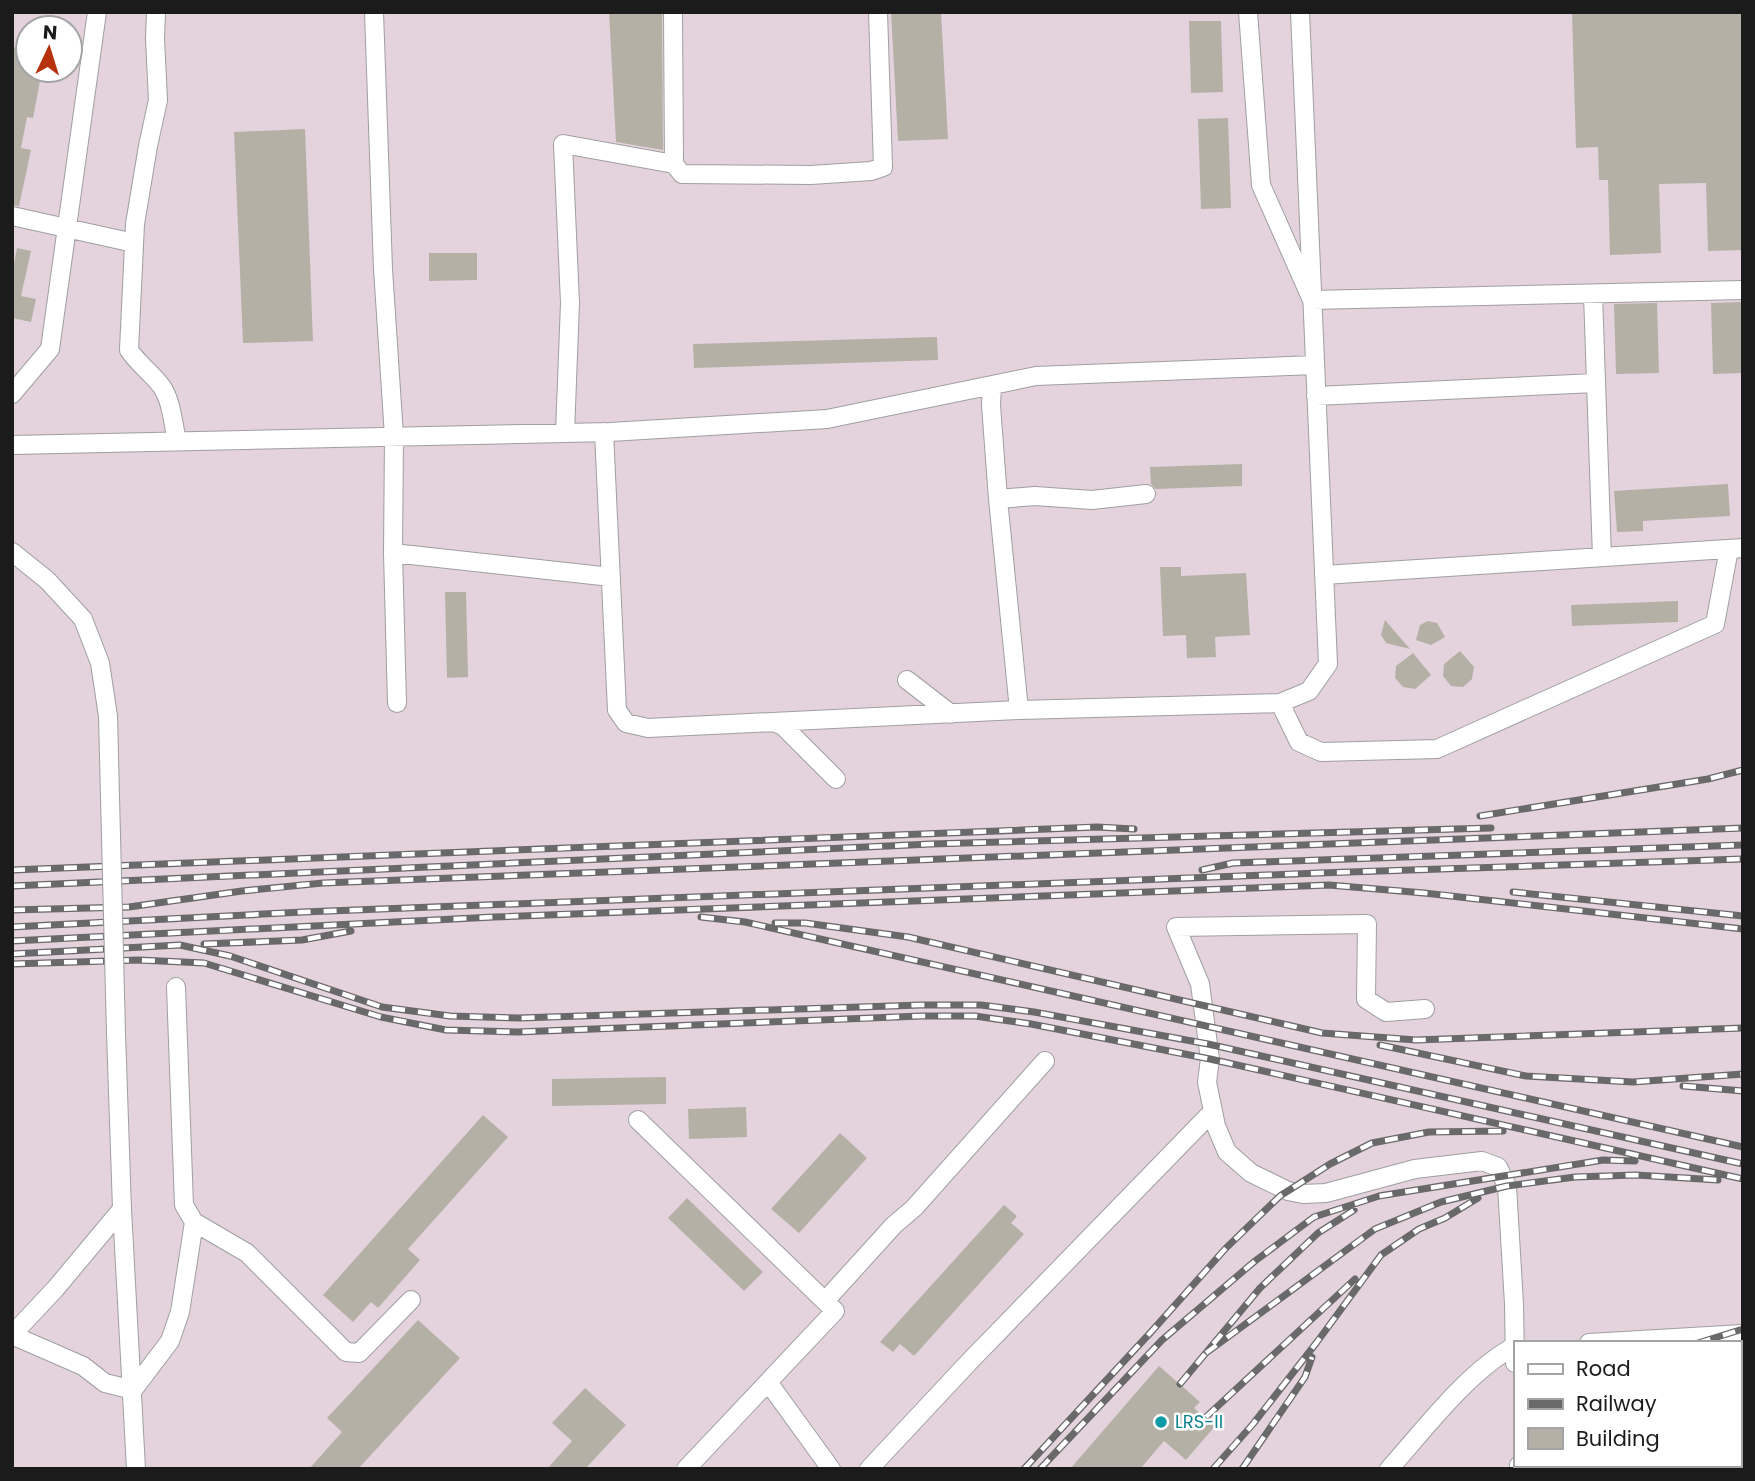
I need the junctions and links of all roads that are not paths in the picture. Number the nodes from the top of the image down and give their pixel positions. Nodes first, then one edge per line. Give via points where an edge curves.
1 (96, 12) edge
2 (156, 12) edge
3 (374, 12) edge
4 (673, 12) edge
5 (878, 12) edge
6 (1248, 12) edge
7 (1300, 12) edge
8 (674, 164) junction
9 (12, 216) edge
10 (65, 228) junction
11 (134, 243) junction
12 (1743, 290) edge
13 (1593, 294) junction
14 (1312, 300) junction
15 (1315, 365) junction
16 (1596, 383) junction
17 (992, 385) junction
18 (12, 394) edge
19 (1316, 396) junction
20 (604, 432) junction
21 (565, 433) junction
22 (394, 436) junction
23 (177, 441) junction
24 (12, 444) edge
25 (1146, 494) dead end
26 (999, 499) junction
27 (1736, 549) edge
28 (12, 552) edge
29 (393, 553) junction
30 (1602, 557) junction
31 (1324, 575) junction
32 (611, 577) junction
33 (907, 680) dead end
34 (397, 703) dead end
35 (1280, 703) junction
36 (1019, 710) junction
37 (951, 714) junction
38 (774, 722) junction
39 (836, 779) dead end
40 (176, 987) dead end
41 (1425, 1009) dead end
42 (1045, 1061) dead end
43 (1213, 1111) junction
44 (638, 1120) dead end
45 (122, 1209) junction
46 (194, 1222) junction
47 (411, 1300) dead end
48 (825, 1301) junction
49 (1743, 1334) edge
50 (12, 1335) edge
51 (1515, 1341) edge
52 (1623, 1341) edge
53 (1514, 1347) edge
54 (768, 1382) junction
55 (133, 1390) junction
56 (136, 1469) edge
57 (686, 1469) edge
58 (831, 1469) edge
59 (869, 1469) edge
60 (1389, 1469) edge

1 - 10 street
2 - 11 street via 158,100
3 - 22 street
4 - 8 street
5 - 8 street via 883,167 811,175 682,174
6 - 14 street via 1261,185
7 - 14 street
8 - 21 street via 563,144 570,303
9 - 10 street
10 - 11 street
10 - 18 street via 50,349
11 - 23 street via 129,350 163,388
12 - 13 street
13 - 14 street
13 - 16 street
14 - 15 street
15 - 17 street via 1036,376
15 - 19 street
16 - 19 street
16 - 30 street
17 - 20 street via 827,419
17 - 26 street
19 - 31 street
20 - 21 street
20 - 32 street
21 - 22 street
22 - 23 street
22 - 29 street
23 - 24 street
25 - 26 street
26 - 36 street
27 - 30 street
27 - 35 street via 1715,624 1437,749 1321,752 1298,742
28 - 45 street, bridge via 47,580 83,619 100,663 108,716
29 - 32 street
29 - 34 street
30 - 31 street
31 - 35 street via 1328,664 1309,691
32 - 38 street via 617,709 626,723 648,728
33 - 37 street
35 - 36 street
36 - 37 street
37 - 38 street
38 - 39 street
40 - 46 street via 184,1205
41 - 43 street via 1386,1012 1366,999 1367,924 1176,927 1200,984
42 - 48 street
43 - 51 street via 1227,1152 1251,1173 1303,1194 1326,1193 1415,1169 1482,1161 1498,1167 1507,1186
43 - 59 street
44 - 48 street
45 - 50 street
45 - 55 street
46 - 47 street via 247,1253 346,1352 359,1353
46 - 55 street via 180,1312 170,1341
48 - 54 street via 835,1311
49 - 52 street
50 - 55 street via 83,1366 105,1383
53 - 60 street via 1469,1382
54 - 57 street
54 - 58 street
55 - 56 street

